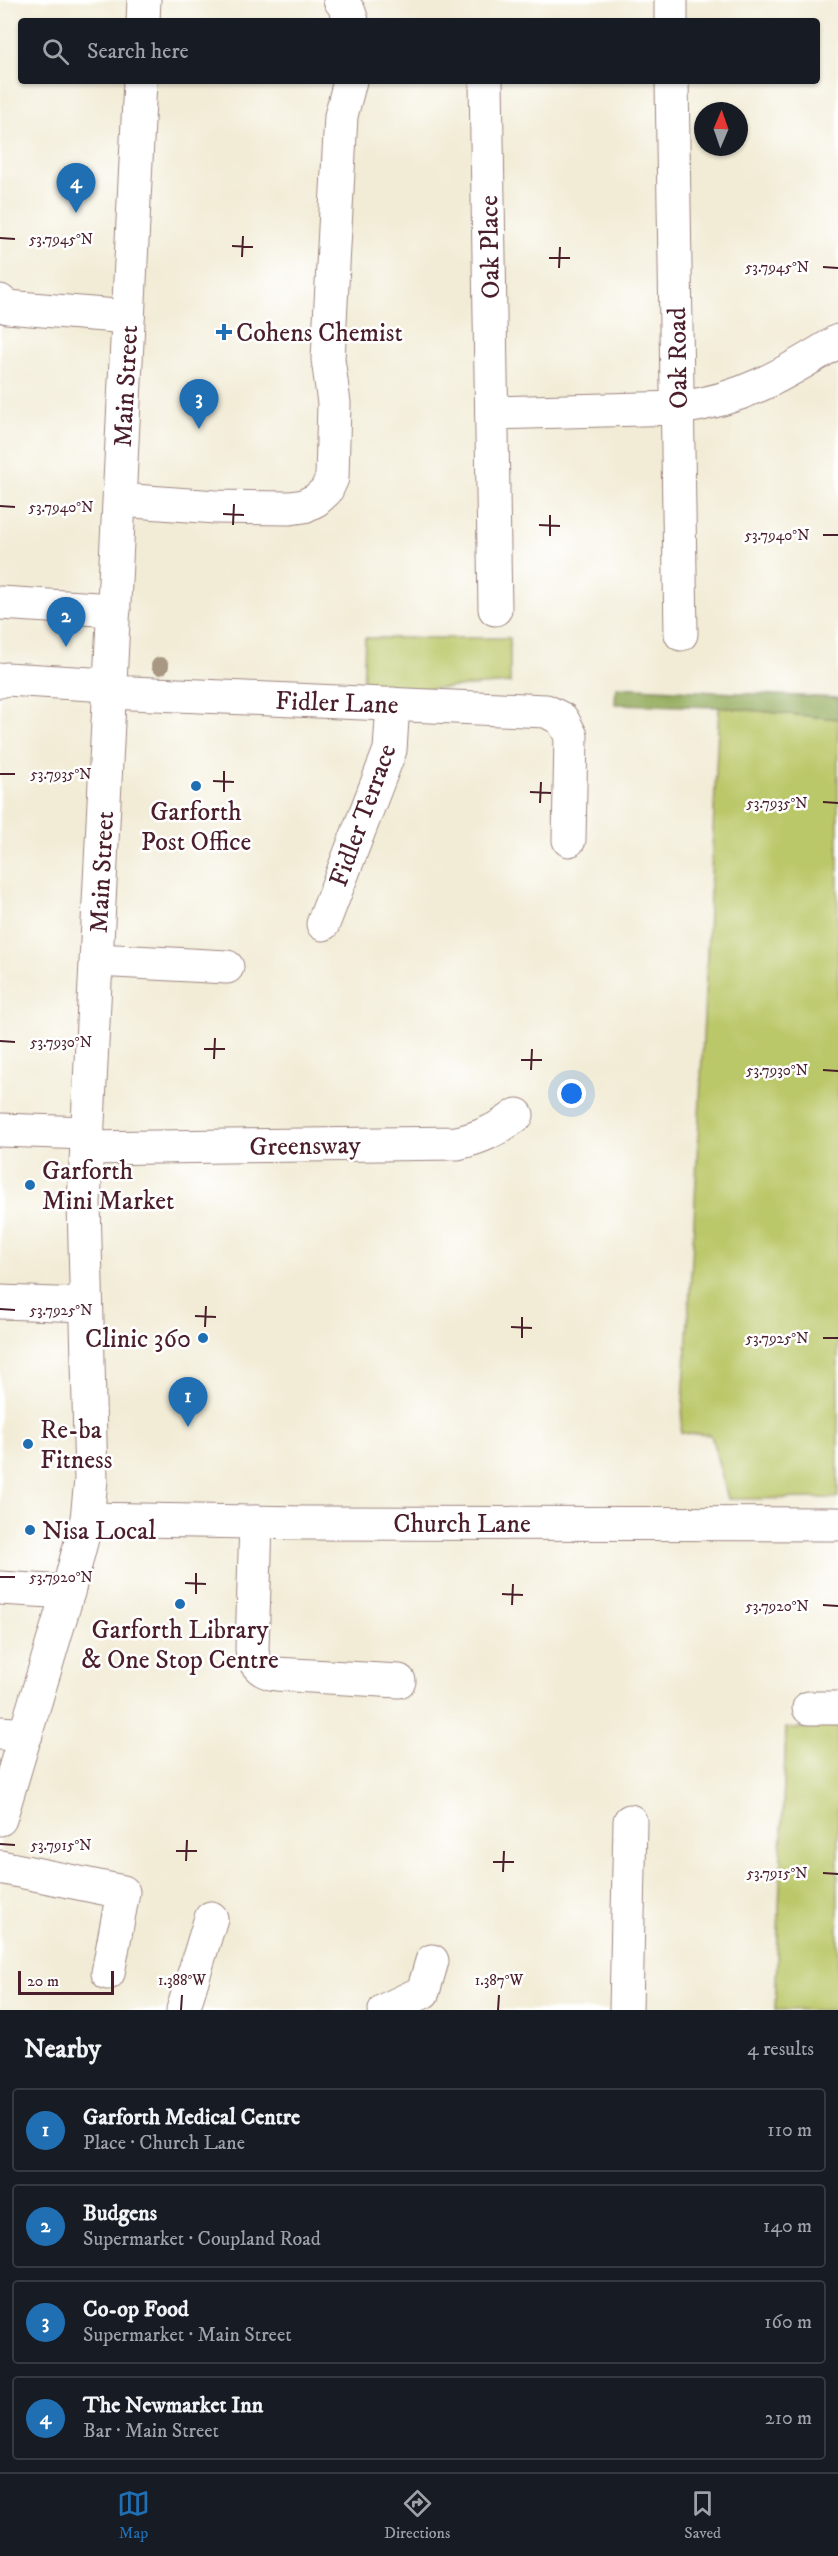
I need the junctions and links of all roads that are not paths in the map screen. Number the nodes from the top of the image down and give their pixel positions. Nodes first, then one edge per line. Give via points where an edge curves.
1 (144, 0) edge
2 (340, 0) edge
3 (670, 0) edge
4 (143, 18) edge
5 (351, 18) edge
6 (671, 18) edge
7 (140, 84) edge
8 (349, 84) edge
9 (486, 84) edge
10 (672, 84) edge
11 (0, 301) edge
12 (128, 317) junction
13 (838, 341) edge
14 (679, 408) junction
15 (492, 413) junction
16 (120, 500) junction
17 (0, 603) edge
18 (495, 609) dead end
19 (114, 610) junction
20 (681, 634) dead end
21 (0, 681) edge
22 (109, 689) junction
23 (393, 705) junction
24 (569, 840) dead end
25 (323, 924) dead end
26 (97, 960) junction
27 (227, 967) dead end
28 (517, 1115) dead end
29 (0, 1130) edge
30 (87, 1141) junction
31 (0, 1302) edge
32 (85, 1305) junction
33 (87, 1519) junction
34 (256, 1522) junction
35 (838, 1524) edge
36 (0, 1588) edge
37 (68, 1592) junction
38 (399, 1681) dead end
39 (13, 1734) edge
40 (0, 1819) edge
41 (630, 1821) dead end
42 (0, 1867) edge
43 (211, 1918) dead end
44 (432, 1961) dead end
45 (108, 1973) dead end
46 (183, 2010) edge
47 (385, 2010) edge
48 (626, 2010) edge

1 - 4 street
2 - 5 street
3 - 6 street
7 - 12 street, Main Street
8 - 16 street via 341,117 328,359 334,403 332,478 326,491 304,507 290,508
9 - 15 street, Oak Place
10 - 14 street, Oak Road
11 - 12 street via 7,307
12 - 16 street, Main Street
13 - 14 street via 756,388 723,400
14 - 15 street
14 - 20 street, Oak Road
15 - 18 street, Oak Place
16 - 19 street, Main Street
17 - 19 street
19 - 22 street, Main Street
21 - 22 street, Fidler Lane
22 - 23 street, Fidler Lane
22 - 26 street, Main Street
23 - 24 street, Fidler Lane via 546,711 562,720 571,736
23 - 25 street, Fidler Terrace via 390,750
26 - 27 street
26 - 30 street, Main Street
28 - 30 street, Greensway via 479,1138 457,1143
29 - 30 street, Greensway
30 - 32 street, Main Street
31 - 32 street
32 - 33 street, Main Street via 91,1480
33 - 34 street, Church Lane
33 - 37 street, Main Street
34 - 35 street, Church Lane
34 - 38 street via 252,1649 256,1664 276,1674
36 - 37 street
37 - 39 street, Main Street
39 - 40 street, Main Street
41 - 48 street
42 - 45 street via 123,1892
43 - 46 street
44 - 47 street via 423,1992

